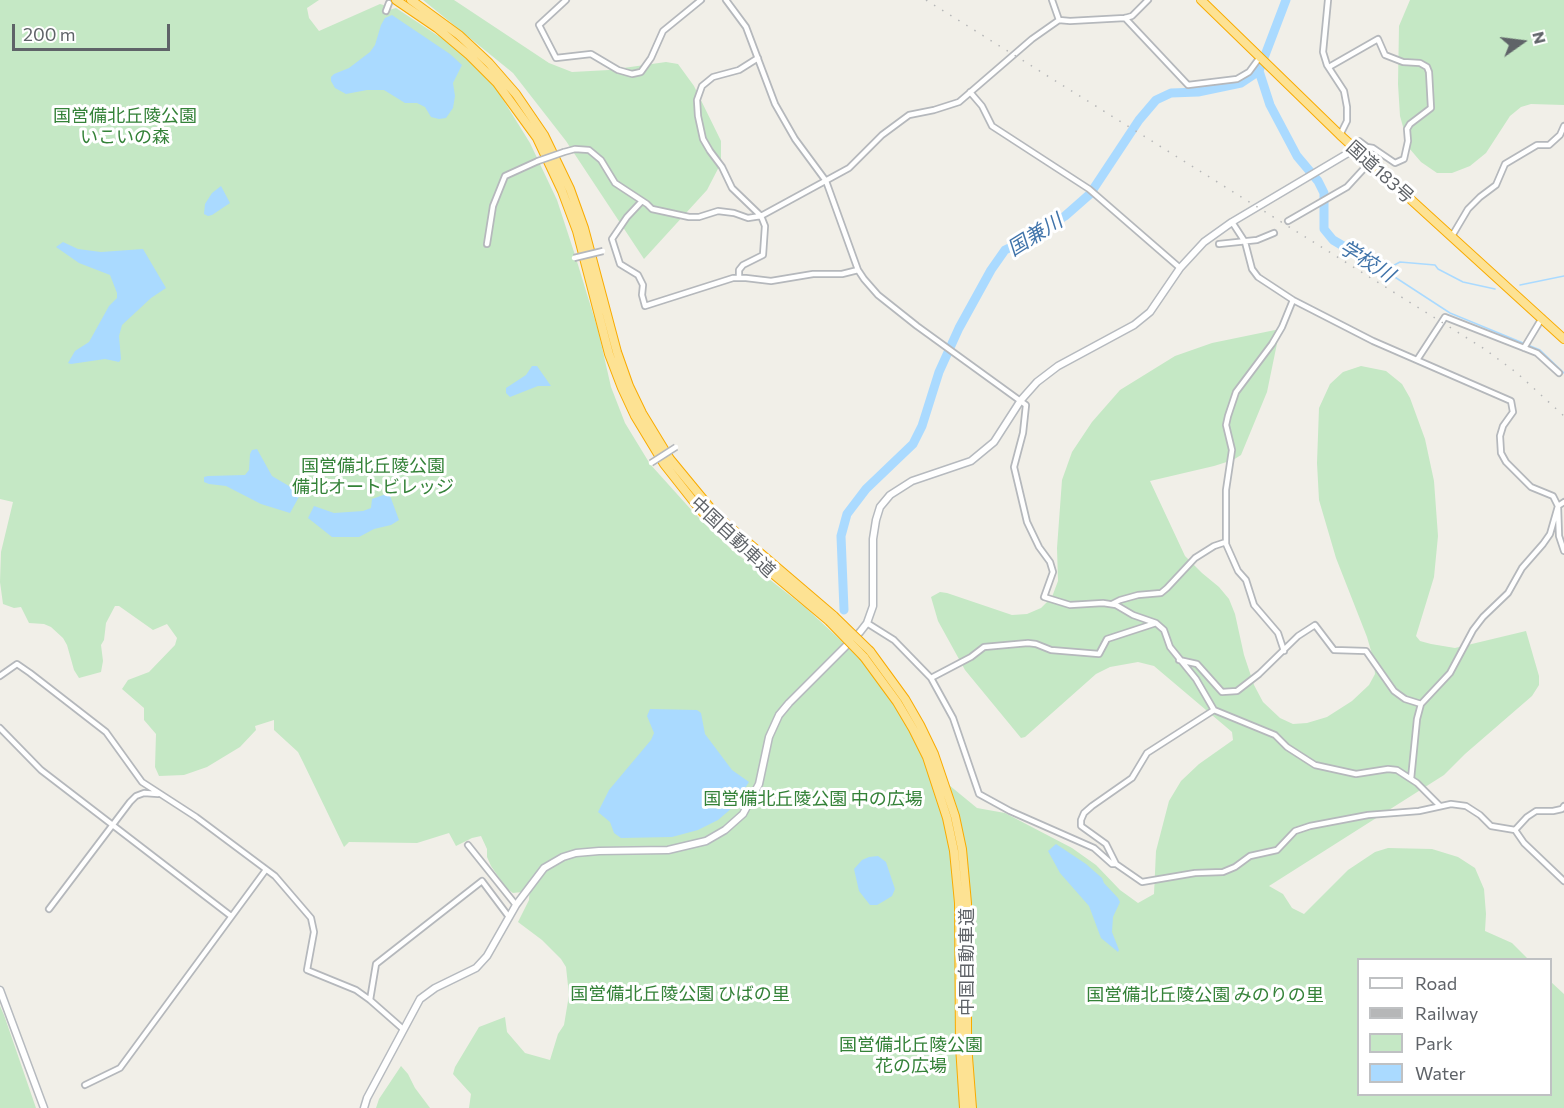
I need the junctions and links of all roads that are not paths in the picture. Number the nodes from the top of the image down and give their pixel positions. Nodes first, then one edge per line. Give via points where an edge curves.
1 (411, 0) edge
2 (566, 0) edge
3 (701, 0) edge
4 (726, 0) edge
5 (1052, 0) edge
6 (1148, 0) edge
7 (1201, 0) edge
8 (1328, 0) edge
9 (393, 2) edge
10 (386, 11) dead end
11 (1125, 18) junction
12 (1059, 20) junction
13 (1261, 57) junction
14 (758, 58) junction
15 (1329, 67) junction
16 (970, 92) junction
17 (1564, 126) edge
18 (1340, 135) junction
19 (1353, 147) junction
20 (1370, 162) junction
21 (826, 181) junction
22 (642, 201) junction
23 (761, 216) junction
24 (1288, 221) dead end
25 (1232, 222) junction
26 (1274, 233) dead end
27 (1452, 236) junction
28 (1245, 242) junction
29 (487, 244) dead end
30 (1219, 244) dead end
31 (616, 254) junction
32 (574, 258) dead end
33 (1180, 268) junction
34 (858, 270) junction
35 (739, 278) junction
36 (1293, 300) junction
37 (1542, 318) junction
38 (1564, 339) edge
39 (1524, 348) junction
40 (1417, 360) junction
41 (1559, 373) dead end
42 (1021, 400) junction
43 (676, 447) dead end
44 (651, 463) dead end
45 (1564, 501) edge
46 (1558, 506) junction
47 (1226, 543) junction
48 (1564, 551) edge
49 (1111, 604) junction
50 (832, 618) junction
51 (867, 623) junction
52 (1156, 623) junction
53 (1284, 651) junction
54 (867, 654) junction
55 (1179, 660) junction
56 (1, 674) edge
57 (931, 678) junction
58 (1421, 704) junction
59 (1214, 710) junction
60 (0, 728) edge
61 (1411, 779) junction
62 (161, 794) junction
63 (1440, 806) junction
64 (1564, 806) edge
65 (112, 824) junction
66 (1515, 830) junction
67 (468, 845) dead end
68 (1116, 864) junction
69 (265, 871) junction
70 (1564, 881) edge
71 (516, 905) junction
72 (49, 909) dead end
73 (231, 916) junction
74 (509, 917) junction
75 (0, 990) edge
76 (370, 1000) junction
77 (404, 1029) junction
78 (85, 1085) dead end
79 (44, 1108) edge
80 (364, 1108) edge
81 (964, 1108) edge
82 (972, 1108) edge

1 - 50 highway, 中国自動車道 via 489,63 544,135 584,228 630,386 670,459 717,516
2 - 3 street via 539,25 556,58 591,54 632,74 641,72 663,31
4 - 14 street via 746,27
5 - 12 street
6 - 11 street
7 - 13 highway, 国道183号
8 - 15 street via 1323,52
9 - 10 street
9 - 50 highway, 中国自動車道 via 437,28 469,55 497,83 537,138 577,231 609,354 622,388 664,464 711,522
11 - 12 street
11 - 13 street via 1188,85 1238,80
12 - 16 street
13 - 18 highway, 国道183号
14 - 21 street via 775,104 795,140
14 - 23 street via 739,70 713,77 702,86 697,108 703,139 710,151 732,188
15 - 18 street via 1344,91 1347,121
15 - 19 street via 1378,39 1385,55 1420,63 1429,72 1431,108 1407,129 1404,159 1395,163 1359,141
16 - 21 street via 959,102 909,114 849,168
16 - 33 street via 992,126 1089,189
17 - 27 street via 1549,145 1537,145 1505,164 1497,186 1468,209
18 - 19 highway, 国道183号
19 - 20 highway, 国道183号
19 - 25 street
20 - 24 street via 1347,187
20 - 27 highway, 国道183号
21 - 23 street
21 - 34 street
22 - 23 street via 652,209 689,217 718,211 748,218
22 - 29 street, bridge via 615,183 601,160 589,150 575,148 505,176 493,206
22 - 31 street via 614,235
23 - 35 street via 765,226 763,255 743,265
25 - 28 street
25 - 33 street via 1204,242
26 - 28 street
27 - 37 highway, 国道183号
28 - 30 street
28 - 36 street via 1258,277
31 - 32 street, bridge via 603,251
31 - 35 street via 622,266 638,275 645,306
33 - 42 street via 1150,312 1134,325 1058,366
34 - 35 street via 771,281
34 - 42 street via 885,301
36 - 40 street
36 - 47 street via 1272,344 1236,392 1228,416 1226,425 1232,450 1226,490
37 - 38 highway, 国道183号
37 - 39 street
39 - 40 street via 1445,317
39 - 41 street via 1537,353
40 - 46 street via 1511,401 1513,412 1500,436 1506,462 1531,487 1552,496
42 - 49 street via 1026,405 1014,467 1027,522 1053,572 1044,597 1070,605
42 - 51 street via 1003,430 984,451 971,460 912,481 890,495 880,507 873,539 873,606
43 - 44 street, bridge
45 - 46 street
46 - 48 street
46 - 58 street via 1550,534 1522,568 1508,593 1473,630 1450,674
47 - 49 street via 1195,558 1161,593
47 - 53 street via 1254,605 1278,633
49 - 52 street
50 - 54 highway, 中国自動車道, bridge
51 - 57 street via 894,640
51 - 71 street via 779,715 769,737 759,784 734,824 706,841 668,850 590,851 563,856 538,874
52 - 55 street via 1167,634
52 - 57 street via 1107,639 1099,654 1051,650 1036,644 984,647
53 - 55 street via 1243,688 1230,693 1222,692 1197,664
53 - 58 street via 1315,625 1334,650 1366,651 1394,691
54 - 81 highway, 中国自動車道 via 913,729 931,767 947,818 959,903
54 - 82 highway, 中国自動車道 via 905,699 920,725 955,816 967,903
55 - 59 street via 1196,679
56 - 62 street via 17,664 89,717 106,732 142,782
57 - 68 street via 953,718 979,794 1094,848
58 - 61 street
59 - 61 street via 1275,735 1316,765 1356,774 1397,770
59 - 68 street via 1147,753 1132,778 1084,813 1081,826 1106,844
60 - 65 street via 41,770
61 - 63 street
62 - 65 street via 148,792 136,796
62 - 69 street
63 - 66 street via 1461,804 1491,826
63 - 68 street via 1310,826 1295,831 1277,850 1250,856 1223,872 1142,882
64 - 66 street via 1536,811
65 - 72 street
65 - 73 street
66 - 70 street
67 - 71 street
69 - 73 street
69 - 76 street via 275,876 311,918 314,932 307,970 356,990
71 - 74 street
73 - 78 street via 120,1068
74 - 76 street via 482,881 376,964
74 - 77 street via 476,968 427,993
75 - 79 street
76 - 77 street
77 - 80 street

